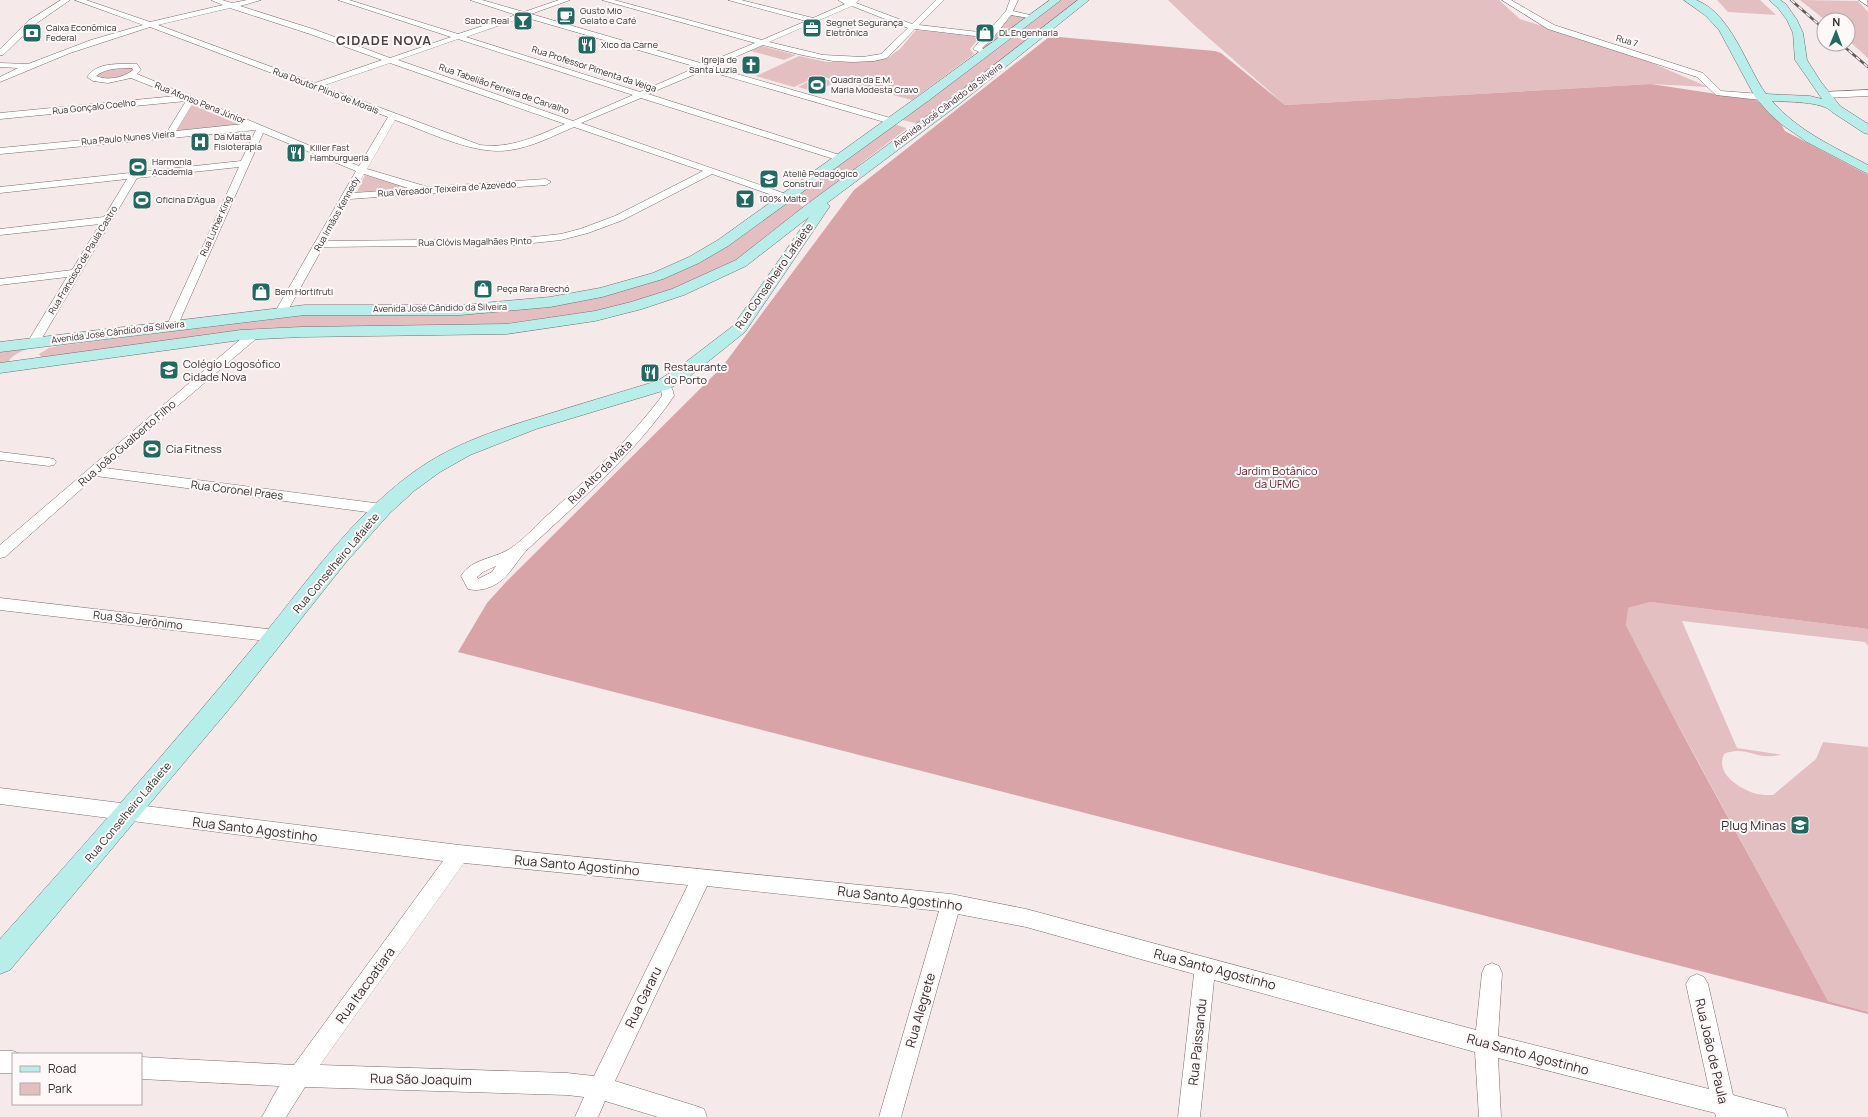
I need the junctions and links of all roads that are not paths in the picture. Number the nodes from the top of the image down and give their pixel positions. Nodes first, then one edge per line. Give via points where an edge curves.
1 (66, 0) edge
2 (79, 0) edge
3 (215, 0) edge
4 (257, 0) edge
5 (342, 0) edge
6 (474, 0) edge
7 (566, 0) edge
8 (606, 0) edge
9 (732, 0) edge
10 (841, 0) edge
11 (940, 0) edge
12 (1014, 0) edge
13 (1056, 0) edge
14 (1084, 0) edge
15 (1506, 0) edge
16 (1689, 0) edge
17 (1774, 0) edge
18 (1863, 0) edge
19 (853, 2) edge
20 (1868, 4) edge
21 (232, 5) junction
22 (1009, 12) junction
23 (524, 14) junction
24 (1034, 17) junction
25 (813, 20) junction
26 (151, 24) junction
27 (913, 28) junction
28 (459, 36) junction
29 (990, 36) junction
30 (760, 42) junction
31 (983, 52) junction
32 (0, 53) edge
33 (389, 60) junction
34 (0, 65) edge
35 (32, 66) junction
36 (703, 67) junction
37 (0, 71) edge
38 (15, 72) junction
39 (131, 75) junction
40 (0, 80) edge
41 (315, 86) junction
42 (1868, 93) edge
43 (640, 95) junction
44 (1824, 95) junction
45 (189, 98) junction
46 (1764, 100) junction
47 (1832, 105) junction
48 (0, 116) edge
49 (393, 116) junction
50 (891, 121) junction
51 (573, 123) junction
52 (259, 127) junction
53 (1868, 130) edge
54 (170, 134) junction
55 (892, 147) junction
56 (0, 151) edge
57 (840, 158) junction
58 (243, 164) junction
59 (1868, 168) edge
60 (361, 170) junction
61 (711, 171) junction
62 (133, 177) junction
63 (546, 182) dead end
64 (0, 190) edge
65 (426, 190) junction
66 (831, 194) joint
67 (348, 196) junction
68 (786, 197) junction
69 (812, 214) junction
70 (107, 220) junction
71 (0, 232) edge
72 (320, 244) junction
73 (74, 273) junction
74 (0, 282) edge
75 (281, 312) junction
76 (173, 325) junction
77 (254, 334) junction
78 (85, 337) junction
79 (33, 343) junction
80 (0, 347) edge
81 (2, 369) edge
82 (663, 385) junction
83 (0, 456) edge
84 (49, 462) dead end
85 (93, 471) junction
86 (382, 509) junction
87 (516, 552) dead end
88 (0, 553) edge
89 (0, 604) edge
90 (276, 636) junction
91 (0, 796) edge
92 (129, 813) junction
93 (458, 854) junction
94 (702, 877) junction
95 (951, 903) junction
96 (0, 960) edge
97 (1205, 966) junction
98 (1492, 974) dead end
99 (1697, 984) dead end
100 (1486, 1044) junction
101 (0, 1062) edge
102 (12, 1062) edge
103 (142, 1068) edge
104 (299, 1076) junction
105 (599, 1088) junction
106 (1725, 1110) edge
107 (273, 1117) edge
108 (586, 1117) edge
109 (696, 1117) edge
110 (890, 1117) edge
111 (1189, 1117) edge
112 (1490, 1117) edge
113 (1778, 1117) edge

1 - 32 street via 30,23
2 - 26 street, Rua Doutor Plínio de Morais
3 - 21 street, Rua Tabelião Ferreira de Carvalho
4 - 21 street
5 - 28 street, Rua Professor Pimenta da Veiga
6 - 23 street
7 - 23 street
8 - 30 street
9 - 25 street
10 - 19 street
11 - 27 street
12 - 22 street
13 - 24 main road, Avenida José Cândido da Silveira
14 - 55 main road, Avenida José Cândido da Silveira
15 - 46 street, Rua 7 via 1551,27 1700,75 1719,93
16 - 46 main road via 1715,19
17 - 44 main road via 1792,20 1798,33 1801,60
18 - 20 street
19 - 25 street, Rua Doutor Plínio de Morais
19 - 27 street
21 - 26 street
21 - 33 street, Rua Tabelião Ferreira de Carvalho
22 - 24 street
22 - 29 street
23 - 28 street
23 - 36 street
24 - 31 main road, Avenida José Cândido da Silveira
25 - 30 street, Rua Doutor Plínio de Morais
26 - 35 street via 89,43
26 - 41 street, Rua Doutor Plínio de Morais
27 - 29 street
27 - 30 street via 884,56 861,60 832,60
28 - 33 street
28 - 43 street, Rua Professor Pimenta da Veiga
29 - 31 street via 977,49
30 - 36 street, Rua Doutor Plínio de Morais
31 - 50 main road, Avenida José Cândido da Silveira
33 - 41 street
33 - 51 street, Rua Tabelião Ferreira de Carvalho
34 - 35 street
35 - 38 street
36 - 43 street, Rua Doutor Plínio de Morais
36 - 50 street
37 - 38 street
38 - 40 street
39 - 39 street via 137,68 122,66 100,70 91,77 97,80 110,80
39 - 45 street, Rua Afonso Pena Júnior
41 - 49 street, Rua Doutor Plínio de Morais
42 - 44 street
43 - 51 street, Rua Doutor Plínio de Morais
43 - 57 street, Rua Professor Pimenta da Veiga
44 - 47 main road
45 - 48 street, Rua Gonçalo Coelho
45 - 52 street, Rua Afonso Pena Júnior
45 - 54 street
46 - 47 main road via 1810,100
46 - 59 main road via 1793,129 1850,161
47 - 53 main road
49 - 51 street, Rua Doutor Plínio de Morais via 478,147 491,149 514,148
49 - 60 street, Rua Irmãos Kennedy
50 - 55 main road via 911,127 894,141
50 - 57 main road, Avenida José Cândido da Silveira
51 - 61 street, Rua Tabelião Ferreira de Carvalho
52 - 54 street, Rua Paulo Nunes Vieira
52 - 58 street, Rua Luther King
52 - 60 street, Rua Afonso Pena Júnior
54 - 56 street, Rua Paulo Nunes Vieira
55 - 66 main road, Avenida José Cândido da Silveira
57 - 68 main road, Avenida José Cândido da Silveira
58 - 62 street
58 - 76 street, Rua Luther King
60 - 65 street, Rua Afonso Pena Júnior
60 - 67 street, Rua Irmãos Kennedy
61 - 68 street, Rua Tabelião Ferreira de Carvalho
61 - 72 street, Rua Clóvis Magalhães Pinto via 619,218 561,237 515,242
62 - 64 street
62 - 70 street, Rua Francisco de Paula Castro
63 - 65 street, Rua Vereador Teixeira de Azevedo
65 - 67 street, Rua Vereador Teixeira de Azevedo
66 - 69 main road, Rua Conselheiro Lafaiete
67 - 72 street, Rua Irmãos Kennedy
68 - 69 main road via 805,204
68 - 75 main road, Avenida José Cândido da Silveira via 723,243 694,260 658,276 578,298 484,309
69 - 77 main road, Avenida José Cândido da Silveira via 741,263 710,279 636,306 595,316 501,329
69 - 82 main road, Rua Conselheiro Lafaiete via 739,329
70 - 71 street
70 - 73 street, Rua Francisco de Paula Castro
72 - 75 street, Rua Irmãos Kennedy
73 - 74 street
73 - 79 street, Rua Francisco de Paula Castro
75 - 76 main road, Avenida José Cândido da Silveira
76 - 78 main road, Avenida José Cândido da Silveira
77 - 81 main road, Avenida José Cândido da Silveira
77 - 85 street, Rua João Gualberto Filho
78 - 79 main road, Avenida José Cândido da Silveira
78 - 81 main road via 35,350
79 - 80 main road, Avenida José Cândido da Silveira
82 - 86 main road, Rua Conselheiro Lafaiete via 516,430 474,447 435,467 405,488
82 - 87 street, Rua Alto da Mata via 668,396 653,418 588,486
83 - 84 street
85 - 86 street, Rua Coronel Praes
85 - 88 street, Rua João Gualberto Filho
86 - 90 main road, Rua Conselheiro Lafaiete via 341,554
89 - 90 street, Rua São Jerônimo
90 - 92 main road, Rua Conselheiro Lafaiete
91 - 92 street, Rua Santo Agostinho
92 - 93 street, Rua Santo Agostinho
92 - 96 main road, Rua Conselheiro Lafaiete
93 - 94 street, Rua Santo Agostinho
93 - 104 street, Rua Itacoatiara
94 - 95 street, Rua Santo Agostinho
94 - 105 street, Rua Gararu
95 - 97 street, Rua Santo Agostinho via 1026,918
95 - 110 street, Rua Alegrete
97 - 100 street, Rua Santo Agostinho
97 - 111 street, Rua Paissandu
98 - 100 street
99 - 106 street, Rua João de Paula
100 - 106 street, Rua Santo Agostinho
100 - 112 street
101 - 102 street
103 - 104 street, Rua São Joaquim
104 - 105 street, Rua São Joaquim via 532,1082
104 - 107 street, Rua Itacoatiara
105 - 108 street, Rua Gararu
105 - 109 street, Rua São Joaquim
106 - 113 street, Rua Santo Agostinho

